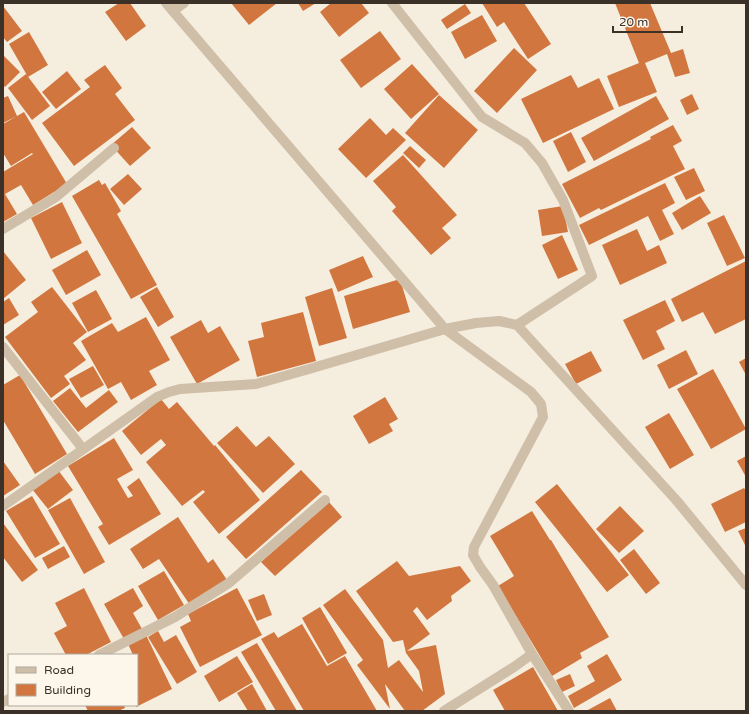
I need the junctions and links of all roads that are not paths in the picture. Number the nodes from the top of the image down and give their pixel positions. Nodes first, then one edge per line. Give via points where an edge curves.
1 (166, 3) edge
2 (184, 3) edge
3 (392, 3) edge
4 (173, 11) junction
5 (114, 148) dead end
6 (3, 229) edge
7 (517, 325) junction
8 (445, 329) junction
9 (3, 347) edge
10 (83, 449) junction
11 (325, 500) dead end
12 (3, 506) edge
13 (746, 585) edge
14 (102, 654) edge
15 (532, 654) junction
16 (444, 711) edge
17 (569, 711) edge

1 - 4 street
2 - 4 street
3 - 7 street via 482,117 525,143 542,163 563,200 592,276
4 - 8 street
5 - 6 street via 56,197
7 - 8 street via 499,321
7 - 13 street via 677,501
8 - 10 street via 256,384 169,392 157,397
8 - 15 street via 531,392 541,404 543,417 474,547 473,555
9 - 10 street
10 - 12 street
11 - 14 street via 228,583 175,617
15 - 16 street
15 - 17 street

